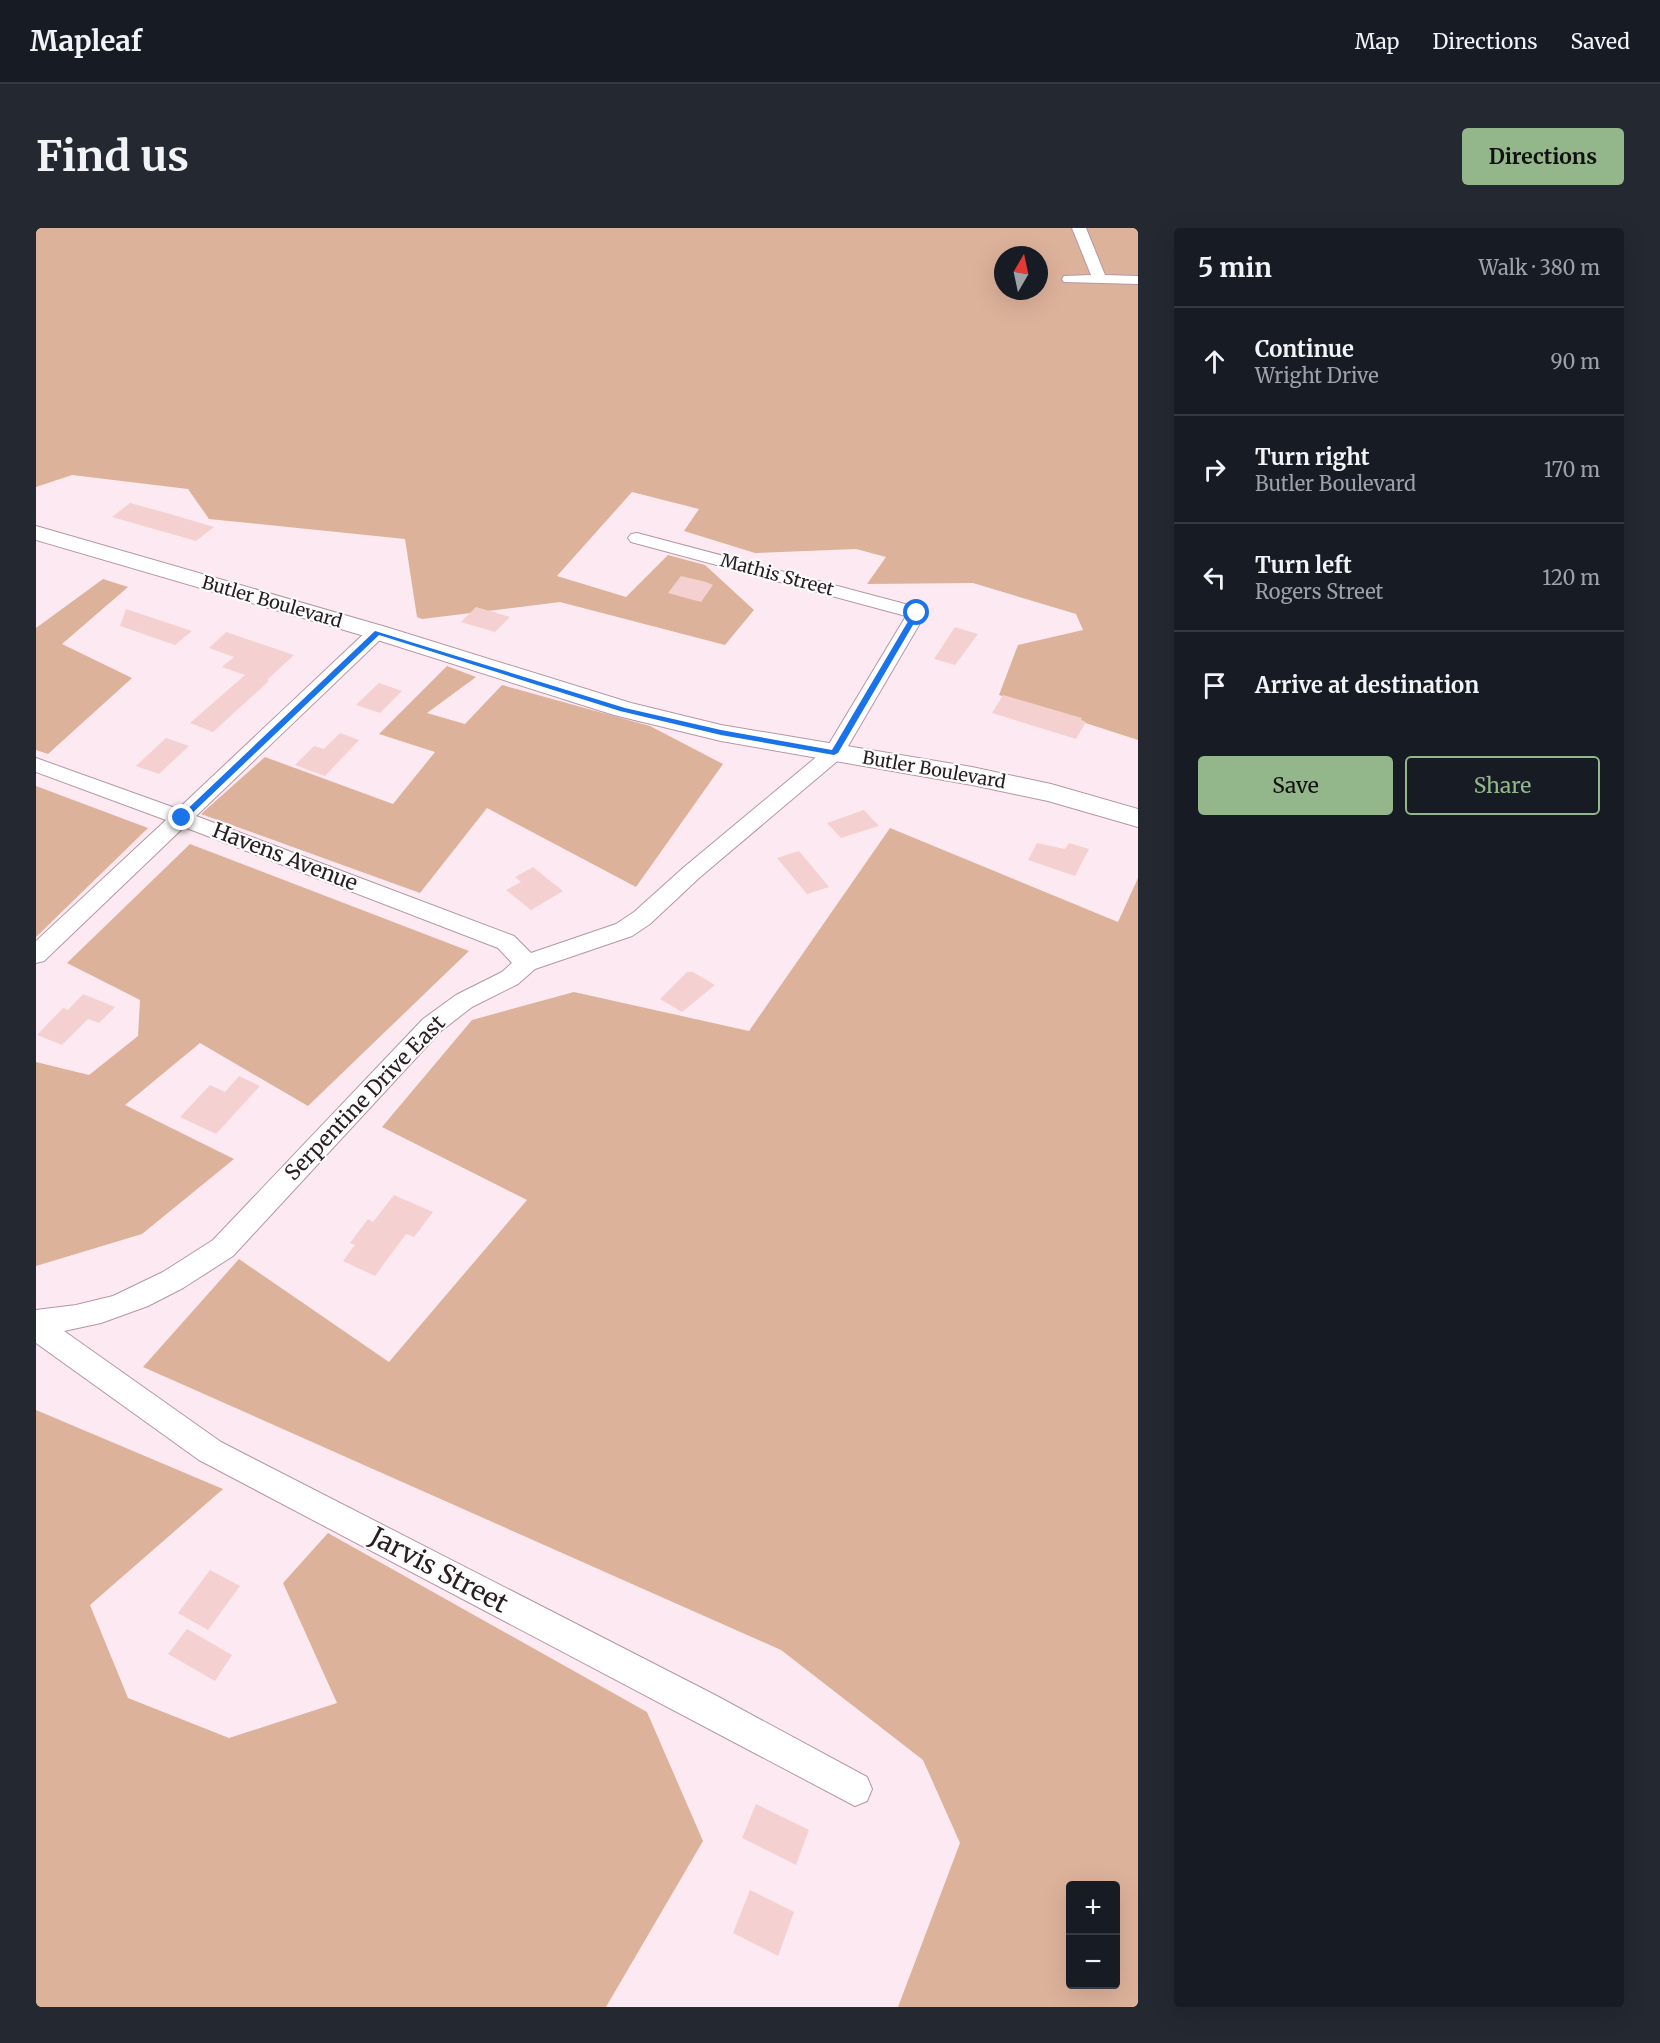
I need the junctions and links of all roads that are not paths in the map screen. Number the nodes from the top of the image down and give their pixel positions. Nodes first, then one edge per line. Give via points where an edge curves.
1 (1079, 228) edge
2 (1069, 279) dead end
3 (1100, 280) junction
4 (1138, 280) edge
5 (36, 534) edge
6 (637, 538) dead end
7 (917, 613) joint
8 (377, 632) junction
9 (834, 753) junction
10 (36, 765) edge
11 (182, 818) junction
12 (1138, 818) edge
13 (36, 955) edge
14 (527, 963) junction
15 (36, 1322) edge
16 (36, 1327) edge
17 (855, 1789) dead end

1 - 3 street
2 - 3 street
3 - 4 street
5 - 8 street, Butler Boulevard
6 - 7 street, Mathis Street
7 - 9 street, Serpentine Drive East
8 - 9 street, Butler Boulevard via 622,710
8 - 11 street
9 - 12 street, Butler Boulevard via 972,776
9 - 14 street, Serpentine Drive East via 624,930
10 - 11 street, Havens Avenue
11 - 13 street
11 - 14 street, Havens Avenue via 506,942
14 - 15 street, Serpentine Drive East via 510,978 464,1001 432,1025 223,1248 185,1274 135,1300 82,1316
16 - 17 street, Jarvis Street via 210,1451

